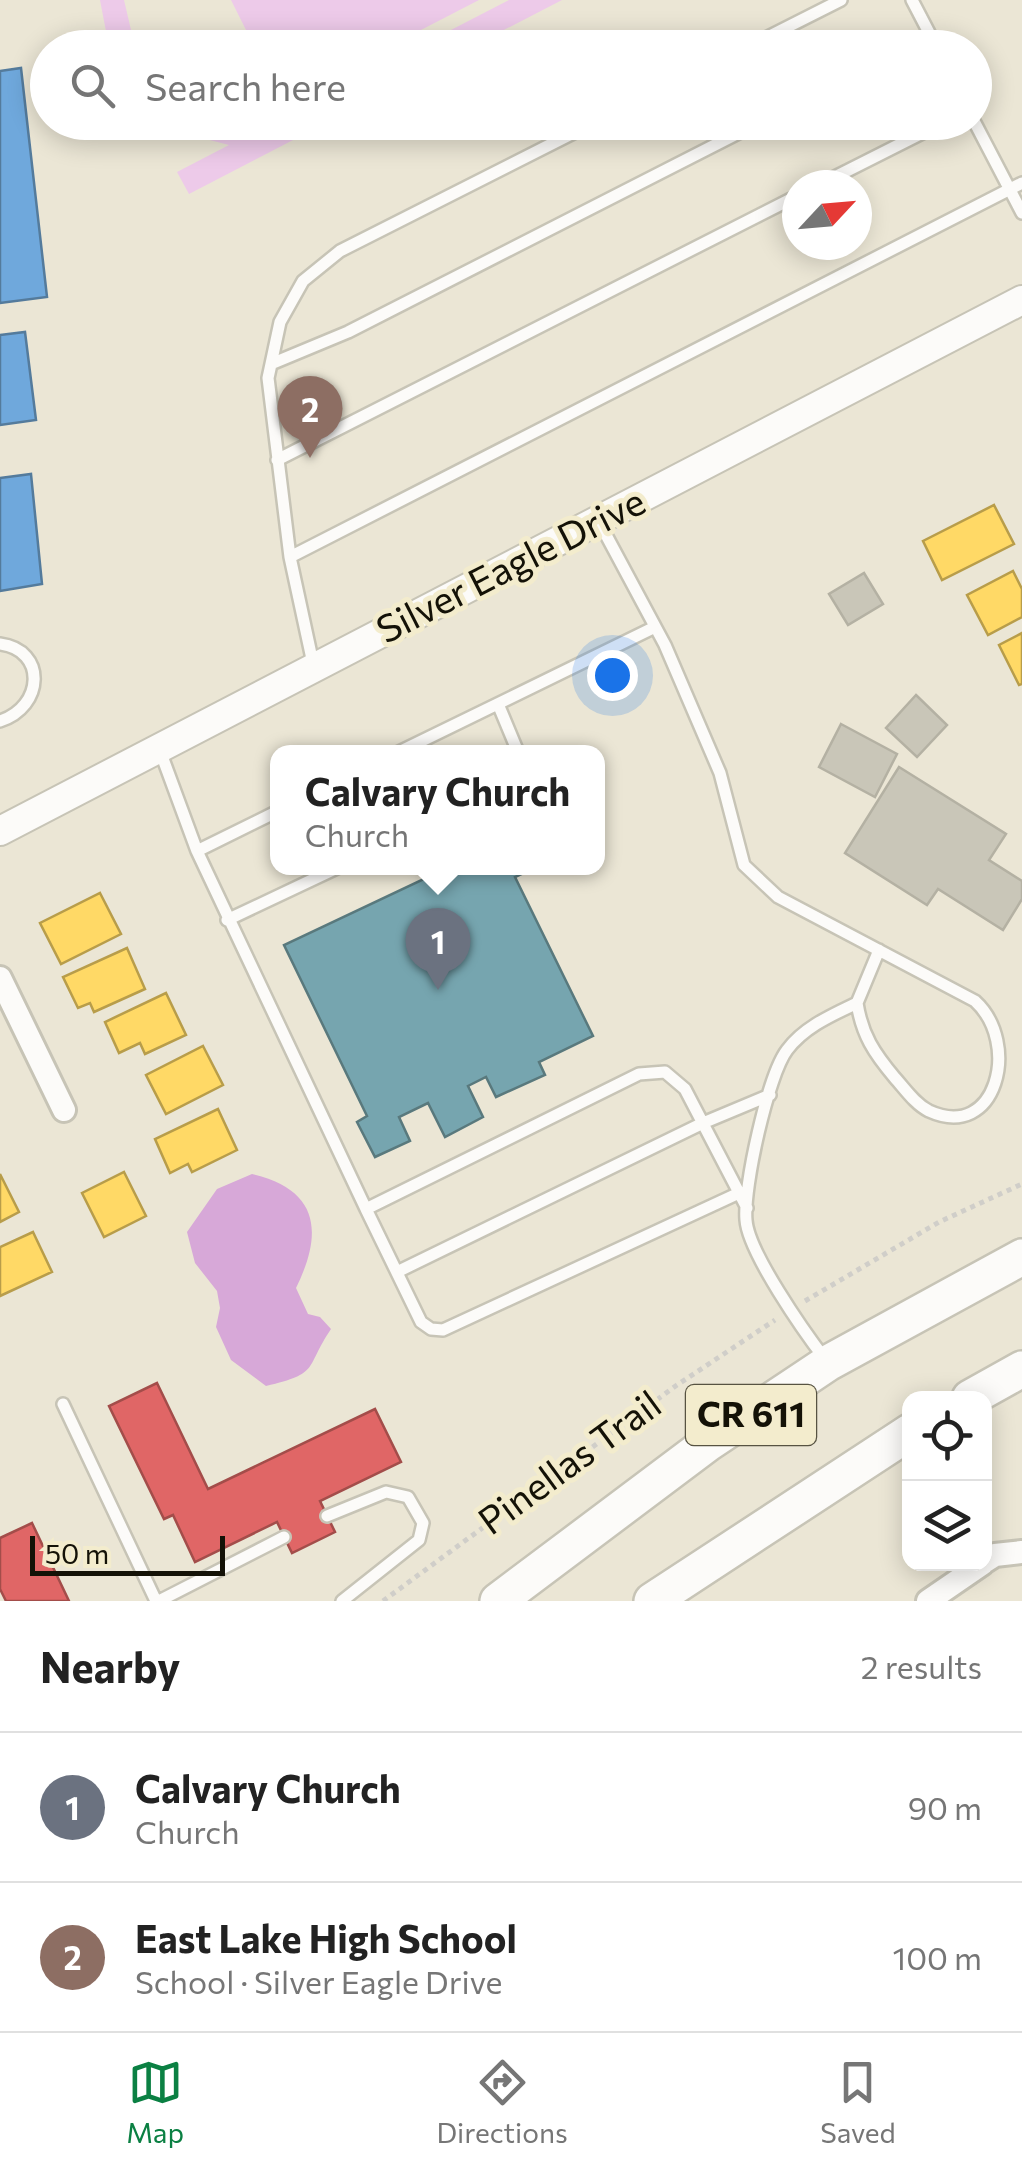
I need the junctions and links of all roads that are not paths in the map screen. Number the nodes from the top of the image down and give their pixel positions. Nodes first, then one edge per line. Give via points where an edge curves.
1 (841, 0) edge
2 (912, 0) edge
3 (782, 30) edge
4 (928, 30) edge
5 (560, 140) edge
6 (725, 140) edge
7 (909, 140) edge
8 (986, 140) edge
9 (850, 170) edge
10 (1016, 186) edge
11 (782, 204) edge
12 (1022, 213) edge
13 (1022, 300) edge
14 (271, 364) junction
15 (277, 460) junction
16 (598, 520) junction
17 (290, 556) junction
18 (655, 627) junction
19 (0, 644) edge
20 (314, 668) junction
21 (498, 704) junction
22 (0, 721) edge
23 (413, 745) edge
24 (515, 745) edge
25 (159, 748) junction
26 (270, 816) edge
27 (0, 831) edge
28 (197, 851) junction
29 (322, 875) edge
30 (226, 920) junction
31 (879, 950) junction
32 (0, 978) edge
33 (856, 1003) junction
34 (770, 1095) junction
35 (64, 1110) dead end
36 (703, 1123) junction
37 (739, 1193) junction
38 (747, 1208) junction
39 (366, 1209) junction
40 (1022, 1257) edge
41 (397, 1272) junction
42 (828, 1363) junction
43 (1022, 1369) edge
44 (983, 1391) edge
45 (63, 1404) dead end
46 (902, 1437) edge
47 (327, 1516) dead end
48 (284, 1538) dead end
49 (1022, 1552) edge
50 (992, 1556) edge
51 (971, 1571) edge
52 (157, 1601) edge
53 (342, 1601) edge
54 (498, 1601) edge
55 (652, 1601) edge
56 (928, 1601) edge

1 - 3 lane
2 - 4 lane
5 - 14 lane via 340,252 304,282 280,322
6 - 14 lane via 348,332
7 - 9 lane
8 - 10 lane
10 - 12 lane
10 - 17 lane
11 - 15 lane
13 - 16 street, Silver Eagle Drive
14 - 15 lane
15 - 17 lane
16 - 18 lane
16 - 20 street, Silver Eagle Drive
17 - 20 lane
18 - 21 lane
18 - 31 lane via 720,773 744,865 778,897
19 - 22 lane via 22,654 36,687 30,703
20 - 25 street, Silver Eagle Drive
21 - 23 lane
21 - 24 lane
25 - 27 street, Silver Eagle Drive
25 - 28 lane
26 - 28 lane
28 - 30 lane
29 - 30 lane
30 - 39 lane
31 - 33 lane
31 - 33 lane via 975,1000 996,1028 1002,1064 986,1099 960,1114 942,1114 916,1101 872,1050
32 - 35 street
33 - 34 lane via 816,1024 785,1051
34 - 36 lane
34 - 38 lane via 755,1140
36 - 37 lane
36 - 39 lane via 676,1077 639,1074
36 - 41 lane
37 - 38 lane
37 - 41 lane via 443,1330 422,1322
38 - 42 lane via 745,1223 789,1311
39 - 41 lane
40 - 42 main road, CR 611
42 - 54 main road, CR 611 via 707,1444
43 - 44 main road
45 - 52 lane
46 - 55 main road, CR 611
47 - 53 lane via 386,1492 408,1497 423,1523 420,1540
48 - 52 lane
49 - 50 street
51 - 56 street

